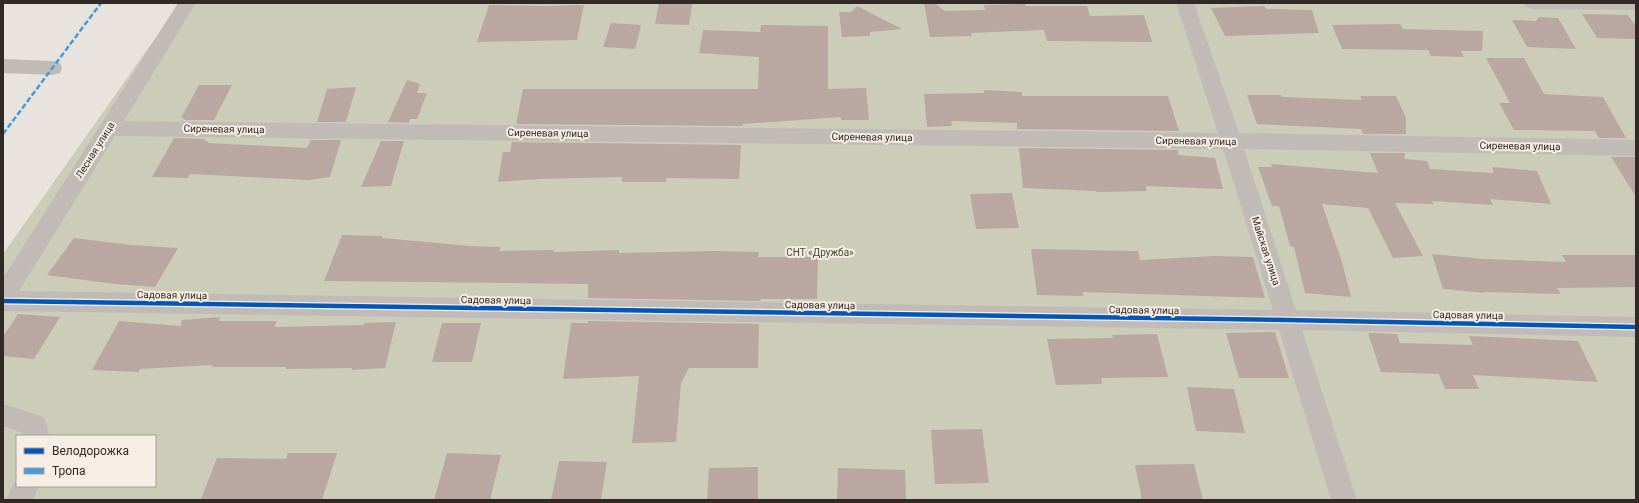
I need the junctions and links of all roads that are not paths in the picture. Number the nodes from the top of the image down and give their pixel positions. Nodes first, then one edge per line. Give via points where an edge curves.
1 (187, 3) edge
2 (1185, 3) edge
3 (1532, 3) edge
4 (1636, 4) edge
5 (3, 66) edge
6 (53, 68) dead end
7 (109, 128) junction
8 (1231, 141) junction
9 (1636, 148) edge
10 (3, 298) edge
11 (3, 301) edge
12 (1288, 320) junction
13 (1636, 327) edge
14 (3, 415) edge
15 (36, 435) edge
16 (26, 487) edge
17 (19, 500) edge
18 (1344, 500) edge

1 - 7 street, Лесная улица
2 - 8 street, Майская улица
3 - 4 street
5 - 6 street
7 - 8 street, Сиреневая улица
7 - 10 street, Лесная улица
8 - 9 street, Сиреневая улица
8 - 12 street, Майская улица
11 - 12 street, Садовая улица
12 - 13 street, Садовая улица
12 - 18 street, Майская улица
14 - 15 street via 35,425
16 - 17 street

